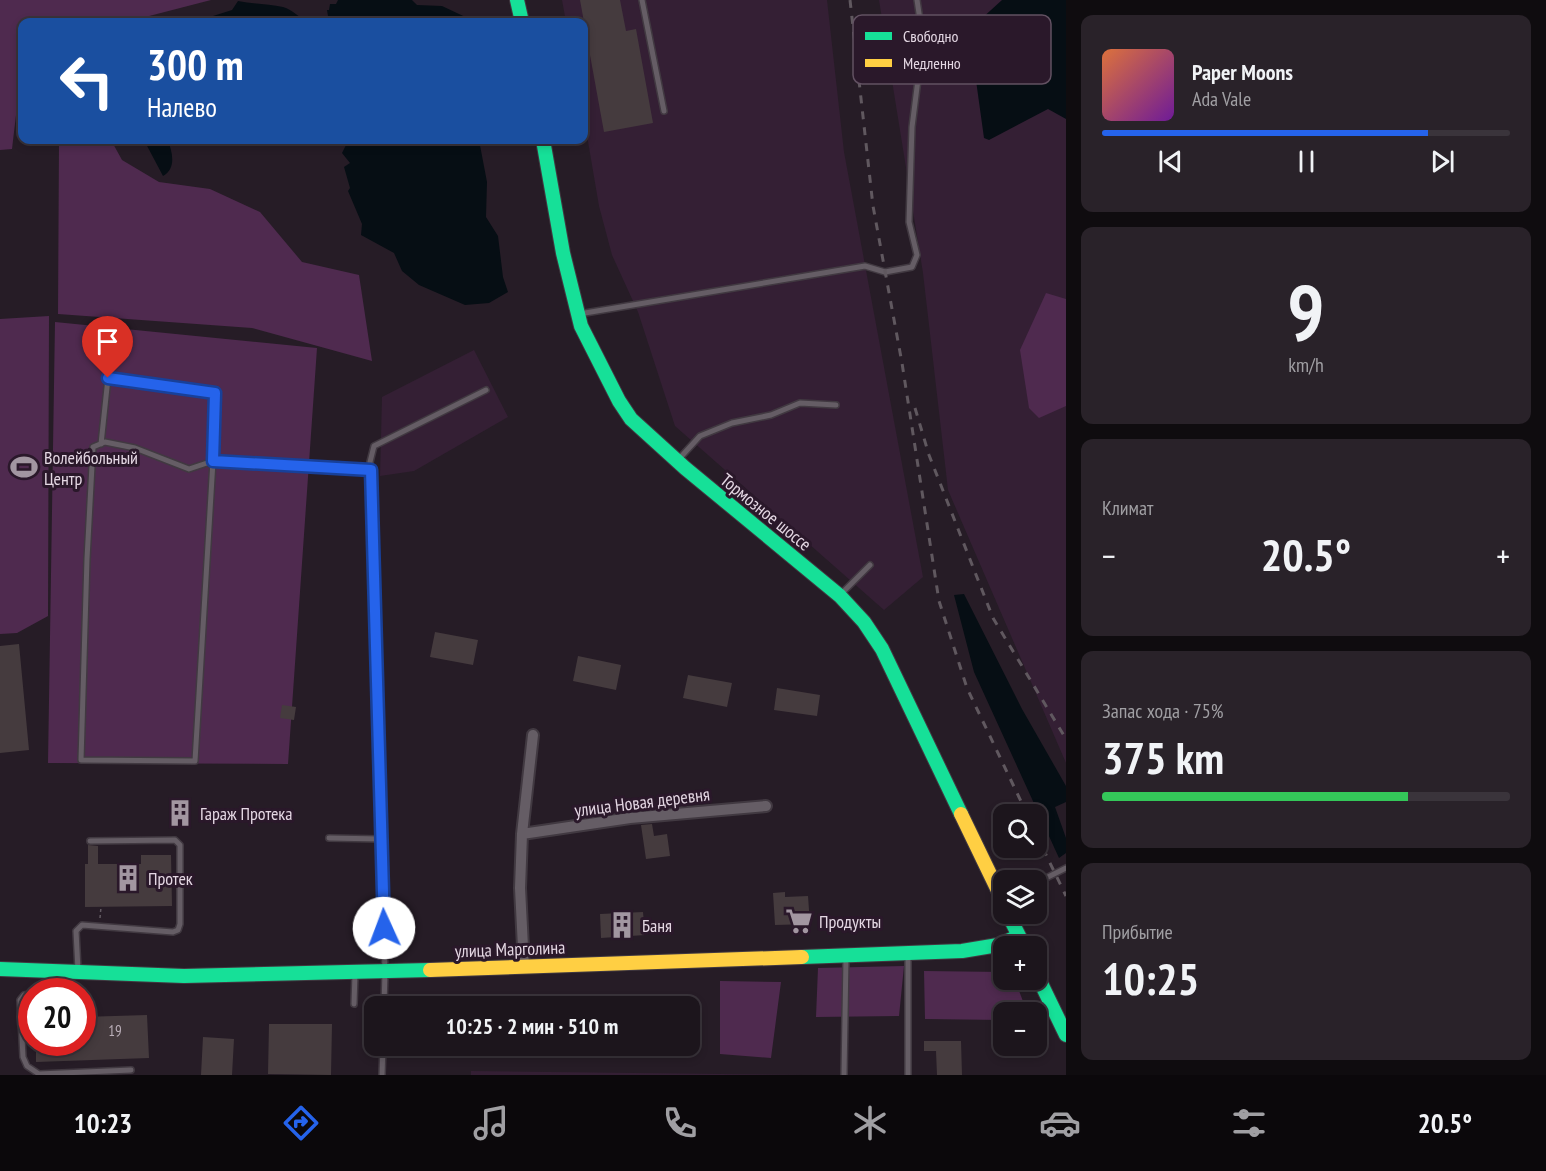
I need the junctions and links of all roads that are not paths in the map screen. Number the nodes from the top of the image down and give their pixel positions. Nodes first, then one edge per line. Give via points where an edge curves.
1 (518, 0) edge
2 (642, 0) edge
3 (917, 0) edge
4 (919, 15) edge
5 (521, 18) edge
6 (918, 84) edge
7 (664, 111) dead end
8 (544, 144) edge
9 (578, 314) junction
10 (486, 390) dead end
11 (836, 405) dead end
12 (101, 444) junction
13 (213, 461) junction
14 (677, 462) junction
15 (371, 470) junction
16 (870, 565) dead end
17 (840, 596) junction
18 (533, 735) dead end
19 (766, 806) dead end
20 (522, 834) junction
21 (329, 838) dead end
22 (381, 839) junction
23 (90, 841) dead end
24 (1066, 868) edge
25 (1047, 878) edge
26 (993, 881) edge
27 (993, 947) edge
28 (908, 954) junction
29 (846, 956) junction
30 (524, 967) junction
31 (0, 969) edge
32 (50, 971) junction
33 (78, 972) junction
34 (385, 972) junction
35 (355, 973) junction
36 (51, 978) edge
37 (1044, 990) edge
38 (384, 996) edge
39 (354, 1004) dead end
40 (1066, 1035) edge
41 (23, 1056) edge
42 (382, 1056) edge
43 (131, 1070) dead end
44 (382, 1075) edge
45 (844, 1075) edge
46 (908, 1075) edge

1 - 5 street
2 - 7 lane
3 - 4 lane
6 - 9 lane via 912,127 909,222 917,255 912,267 885,272 865,266
8 - 9 street, Тормозное шоссе
9 - 14 street, Тормозное шоссе via 589,343 631,419
10 - 15 lane via 374,446
11 - 14 lane via 800,403 771,415 732,423 700,436
12 - 13 lane via 135,448 189,469
12 - 13 lane via 108,378 215,393
12 - 13 lane via 93,447 92,458 81,760 195,761
13 - 15 lane
14 - 17 street, Тормозное шоссе
15 - 22 lane
16 - 17 lane
17 - 26 street, Тормозное шоссе via 878,643
18 - 20 street
19 - 20 street, улица Новая деревня via 630,818
20 - 30 street
21 - 22 lane
22 - 34 lane
23 - 33 lane via 175,840 182,851 180,924 173,932 82,925 76,931
24 - 25 lane
27 - 28 street, улица Марголина
28 - 29 street, улица Марголина
28 - 46 lane
29 - 30 street, улица Марголина
29 - 45 lane
30 - 34 street, улица Марголина
31 - 32 street, улица Марголина
32 - 33 street, улица Марголина
32 - 36 lane
33 - 35 street, улица Марголина via 184,976
34 - 35 street, улица Марголина
34 - 38 lane
35 - 39 lane
37 - 40 street
41 - 43 lane via 39,1074
42 - 44 lane

